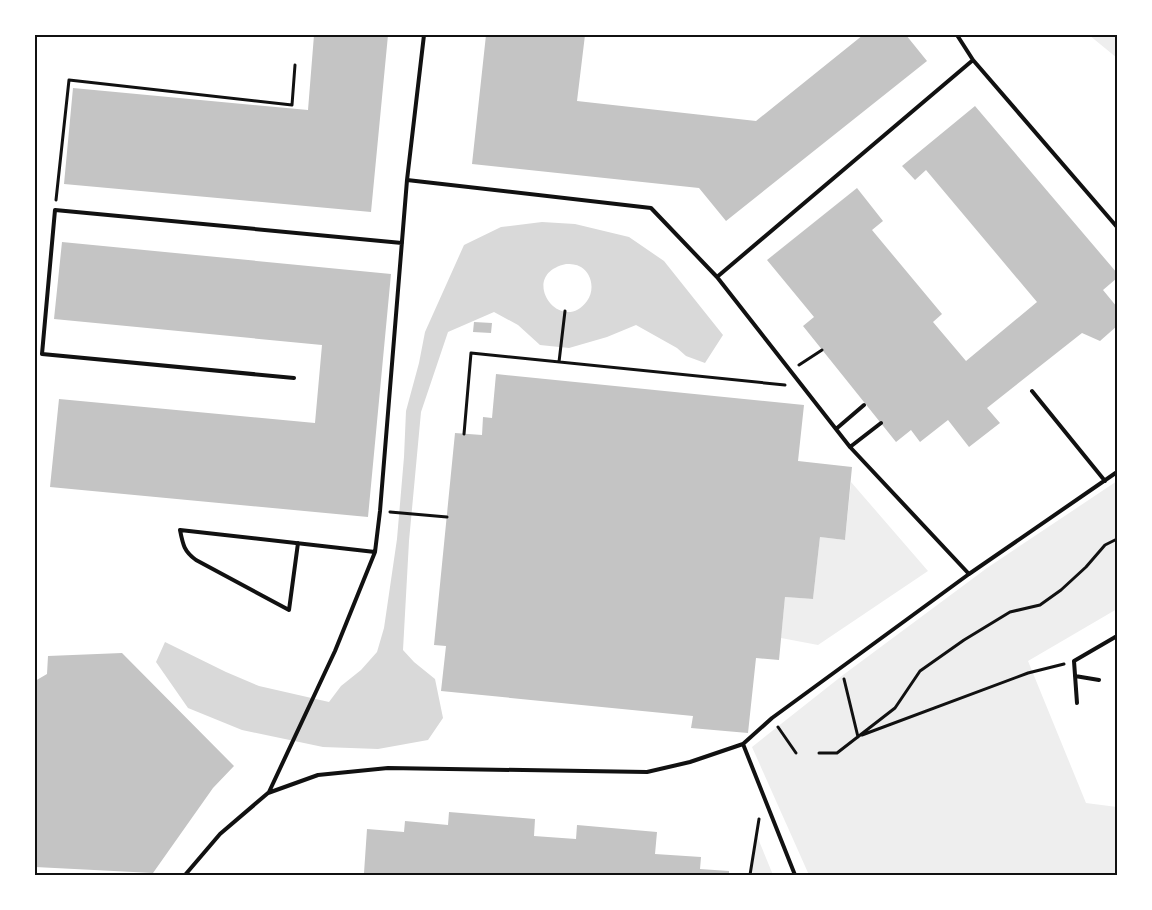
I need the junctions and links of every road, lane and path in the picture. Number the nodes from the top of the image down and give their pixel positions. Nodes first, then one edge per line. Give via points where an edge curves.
1 (424, 35) edge
2 (957, 35) edge
3 (973, 60) junction
4 (295, 65) dead end
5 (407, 180) junction
6 (54, 210) junction
7 (1117, 228) edge
8 (402, 243) junction
9 (718, 277) junction
10 (565, 311) dead end
11 (822, 350) dead end
12 (559, 362) junction
13 (790, 371) junction
14 (294, 378) dead end
15 (804, 387) junction
16 (1032, 391) dead end
17 (864, 405) dead end
18 (881, 423) dead end
19 (836, 428) junction
20 (464, 434) dead end
21 (850, 447) junction
22 (1117, 472) edge
23 (1105, 481) junction
24 (380, 511) junction
25 (447, 517) dead end
26 (1117, 539) edge
27 (298, 543) junction
28 (375, 552) junction
29 (969, 574) junction
30 (1117, 636) edge
31 (1074, 661) junction
32 (842, 667) junction
33 (1075, 676) junction
34 (1099, 680) dead end
35 (1077, 703) dead end
36 (772, 718) junction
37 (858, 737) junction
38 (743, 744) junction
39 (796, 753) dead end
40 (819, 753) dead end
41 (268, 793) junction
42 (763, 796) junction
43 (185, 875) edge
44 (750, 875) edge
45 (795, 875) edge

1 - 5 lane
2 - 3 lane
3 - 7 lane
3 - 9 lane
4 - 6 path via 292,105 70,80
5 - 8 lane
5 - 9 lane via 651,208
6 - 8 lane
6 - 14 lane via 42,354
8 - 24 lane
9 - 13 lane
10 - 12 path
11 - 13 path
12 - 15 path
12 - 20 path via 471,353
13 - 15 lane
15 - 19 lane
16 - 23 lane
17 - 19 lane
18 - 21 lane
19 - 21 lane
21 - 29 lane
22 - 23 lane
23 - 29 lane
24 - 25 path
24 - 28 lane
26 - 37 path via 1106,545 1062,590 1040,605 1010,612 920,671 895,708
27 - 27 lane via 289,610 196,560 182,544 180,530
27 - 28 lane
28 - 41 lane via 335,650
29 - 32 lane
30 - 31 lane
31 - 33 lane
31 - 37 path via 1028,673
32 - 36 lane
32 - 37 path
33 - 34 lane
33 - 35 lane
36 - 38 lane
36 - 39 path
37 - 40 path via 837,753
38 - 41 lane via 647,772 388,768 318,775
38 - 42 lane
41 - 43 lane via 220,834
42 - 44 path
42 - 45 lane

